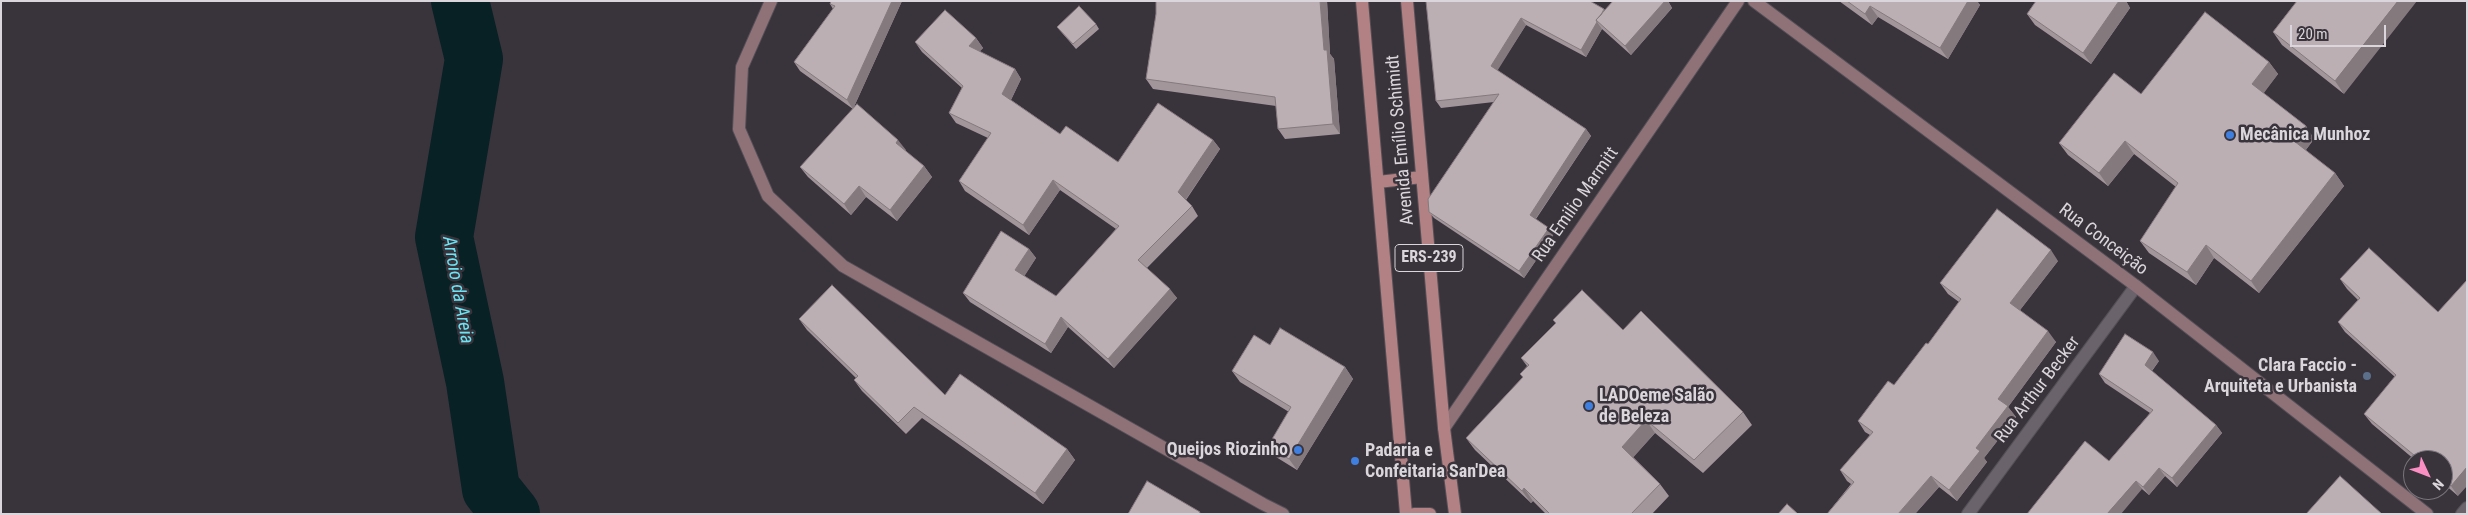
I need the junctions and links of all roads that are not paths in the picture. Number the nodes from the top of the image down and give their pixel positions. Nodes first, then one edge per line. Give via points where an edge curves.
1 (771, 1) edge
2 (1362, 1) edge
3 (1406, 1) edge
4 (1738, 1) edge
5 (1754, 1) edge
6 (1422, 177) junction
7 (1378, 182) junction
8 (2136, 286) junction
9 (1444, 428) junction
10 (2467, 508) edge
11 (1283, 514) edge
12 (1406, 514) edge
13 (1414, 514) edge
14 (1430, 514) edge
15 (1455, 514) edge
16 (1968, 514) edge
17 (2427, 514) edge
18 (2462, 514) edge

1 - 11 street via 742,67 739,129 768,196 843,266
2 - 7 main road, Avenida Emílio Schimidt / ERS-239
3 - 6 main road, Avenida Emílio Schimidt / ERS-239
4 - 9 street, Rua Emilio Marmitt
5 - 8 street, Rua Conceição
6 - 7 main road
6 - 9 main road, Avenida Emílio Schimidt / ERS-239
7 - 12 main road, Avenida Emílio Schimidt / ERS-239
8 - 16 street, Rua Arthur Becker
8 - 17 street, Rua Conceição
9 - 15 main road, Avenida Emílio Schimidt / ERS-239
10 - 18 street
13 - 14 main road

